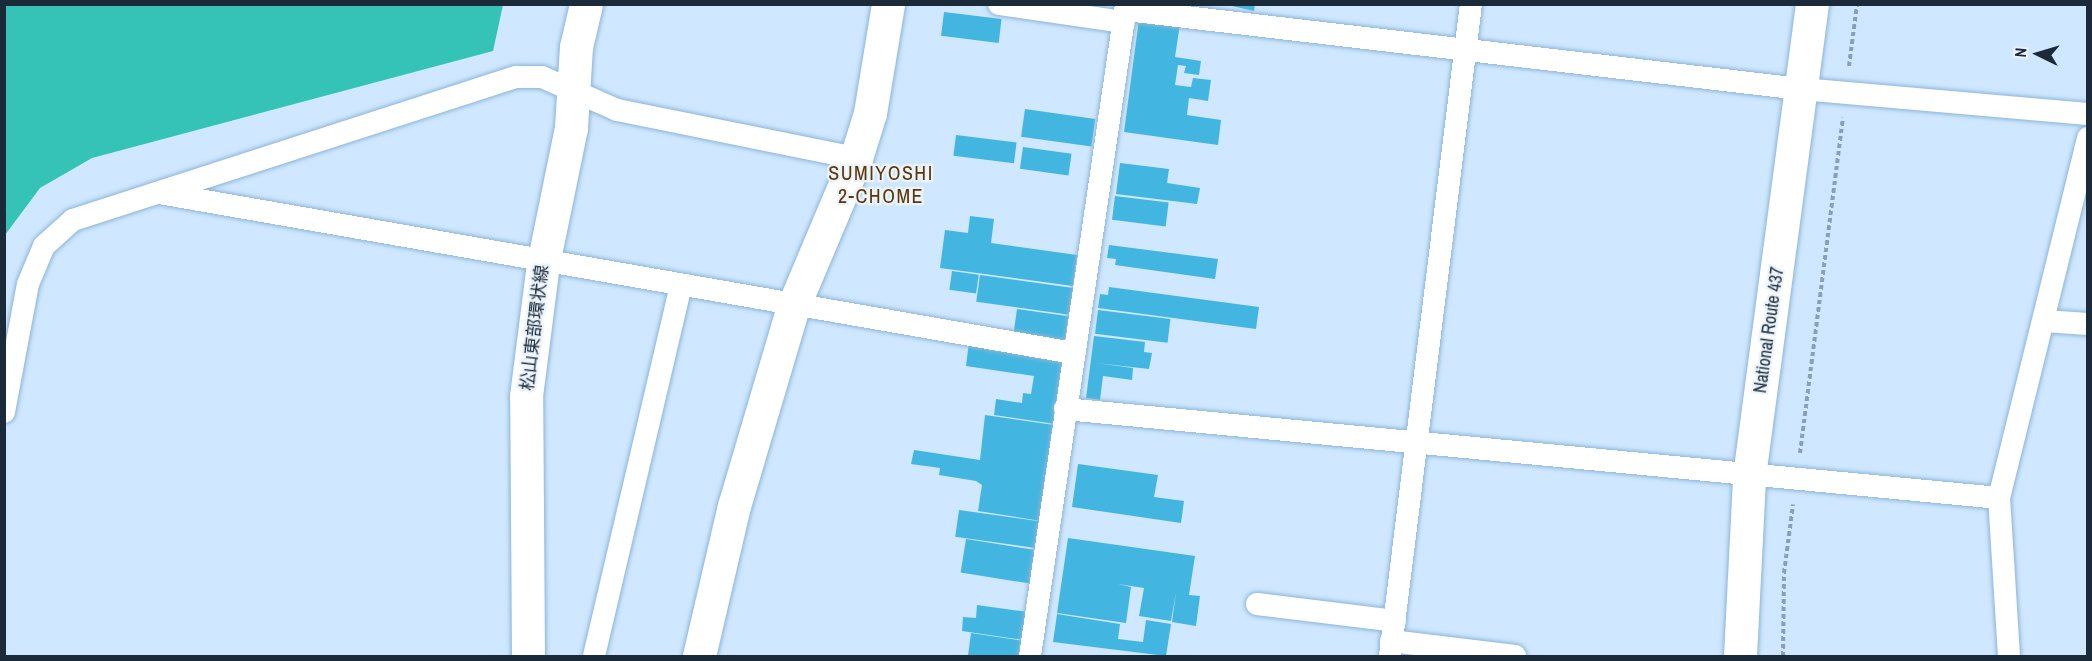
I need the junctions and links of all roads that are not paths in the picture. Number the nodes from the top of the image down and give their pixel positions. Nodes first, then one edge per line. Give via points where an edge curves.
1 (586, 4) edge
2 (888, 4) edge
3 (999, 4) edge
4 (1471, 4) edge
5 (1812, 4) edge
6 (1125, 12) edge
7 (1465, 50) junction
8 (575, 88) junction
9 (1801, 89) junction
10 (2088, 114) edge
11 (2088, 138) edge
12 (856, 158) junction
13 (163, 194) junction
14 (543, 264) junction
15 (680, 288) junction
16 (793, 307) junction
17 (2044, 321) junction
18 (2088, 324) edge
19 (1073, 353) junction
20 (1065, 409) junction
21 (4, 412) edge
22 (1418, 446) junction
23 (1749, 476) junction
24 (1999, 498) junction
25 (1257, 604) dead end
26 (1392, 639) edge
27 (526, 656) edge
28 (594, 657) edge
29 (699, 657) edge
30 (1030, 657) edge
31 (1515, 657) edge
32 (1740, 657) edge
33 (2008, 657) edge

1 - 8 main road, 松山東部環状線 via 576,47
2 - 12 main road
3 - 6 street
4 - 7 street
5 - 9 main road, National Route 437
6 - 7 street
6 - 19 street
7 - 9 street
7 - 22 street
8 - 12 street via 617,110
8 - 13 street via 543,77 516,77
8 - 14 main road, 松山東部環状線
9 - 10 street
9 - 23 main road, National Route 437
11 - 17 street
12 - 16 main road
13 - 14 street
13 - 21 street via 73,220 44,246 28,284
14 - 15 street
14 - 27 main road, 松山東部環状線 via 526,396
15 - 16 street
15 - 28 street
16 - 19 street
16 - 29 main road via 734,506
17 - 18 street
17 - 24 street
19 - 20 street
20 - 22 street
20 - 30 street
22 - 23 street
22 - 26 street
23 - 24 street
23 - 32 main road, National Route 437
24 - 33 street
25 - 26 street
26 - 31 street

